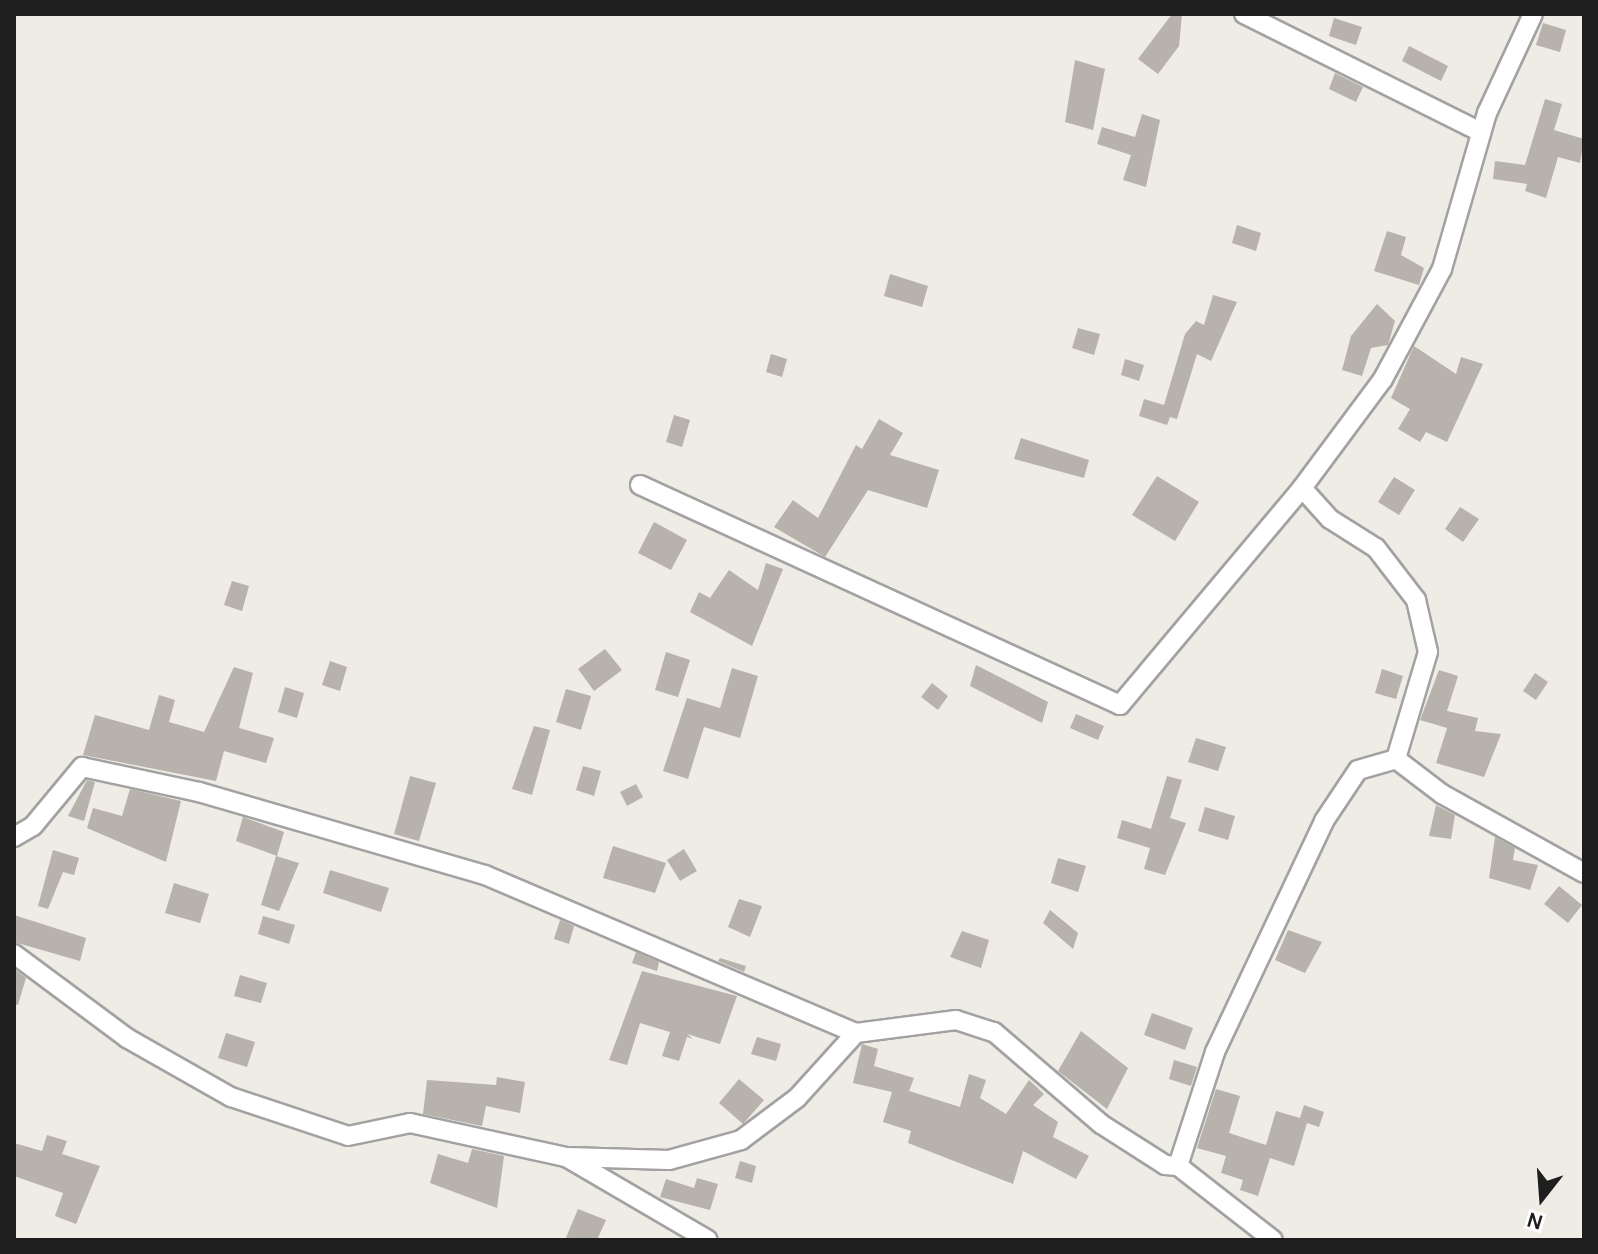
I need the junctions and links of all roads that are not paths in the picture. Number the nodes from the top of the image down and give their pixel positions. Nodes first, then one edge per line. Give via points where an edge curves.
1 (1244, 14) edge
2 (1533, 14) edge
3 (1481, 132) junction
4 (640, 485) dead end
5 (1302, 488) junction
6 (1396, 759) junction
7 (14, 837) edge
8 (1584, 873) edge
9 (14, 954) edge
10 (856, 1033) junction
11 (566, 1157) junction
12 (1178, 1166) junction
13 (708, 1240) edge
14 (1273, 1240) edge

1 - 3 street
2 - 3 street
3 - 5 street via 1442,269 1383,379
4 - 5 street via 1120,705
5 - 6 street via 1330,519 1376,548 1416,600 1428,652
6 - 8 street via 1442,794
6 - 12 street via 1358,770 1324,821 1215,1052
7 - 10 street via 33,826 82,767 199,792 485,875
9 - 11 street via 127,1038 231,1097 348,1136 410,1123
10 - 11 street via 797,1098 741,1140 669,1160
10 - 12 street via 956,1020 994,1032 1101,1124 1165,1165
11 - 13 street
12 - 14 street

